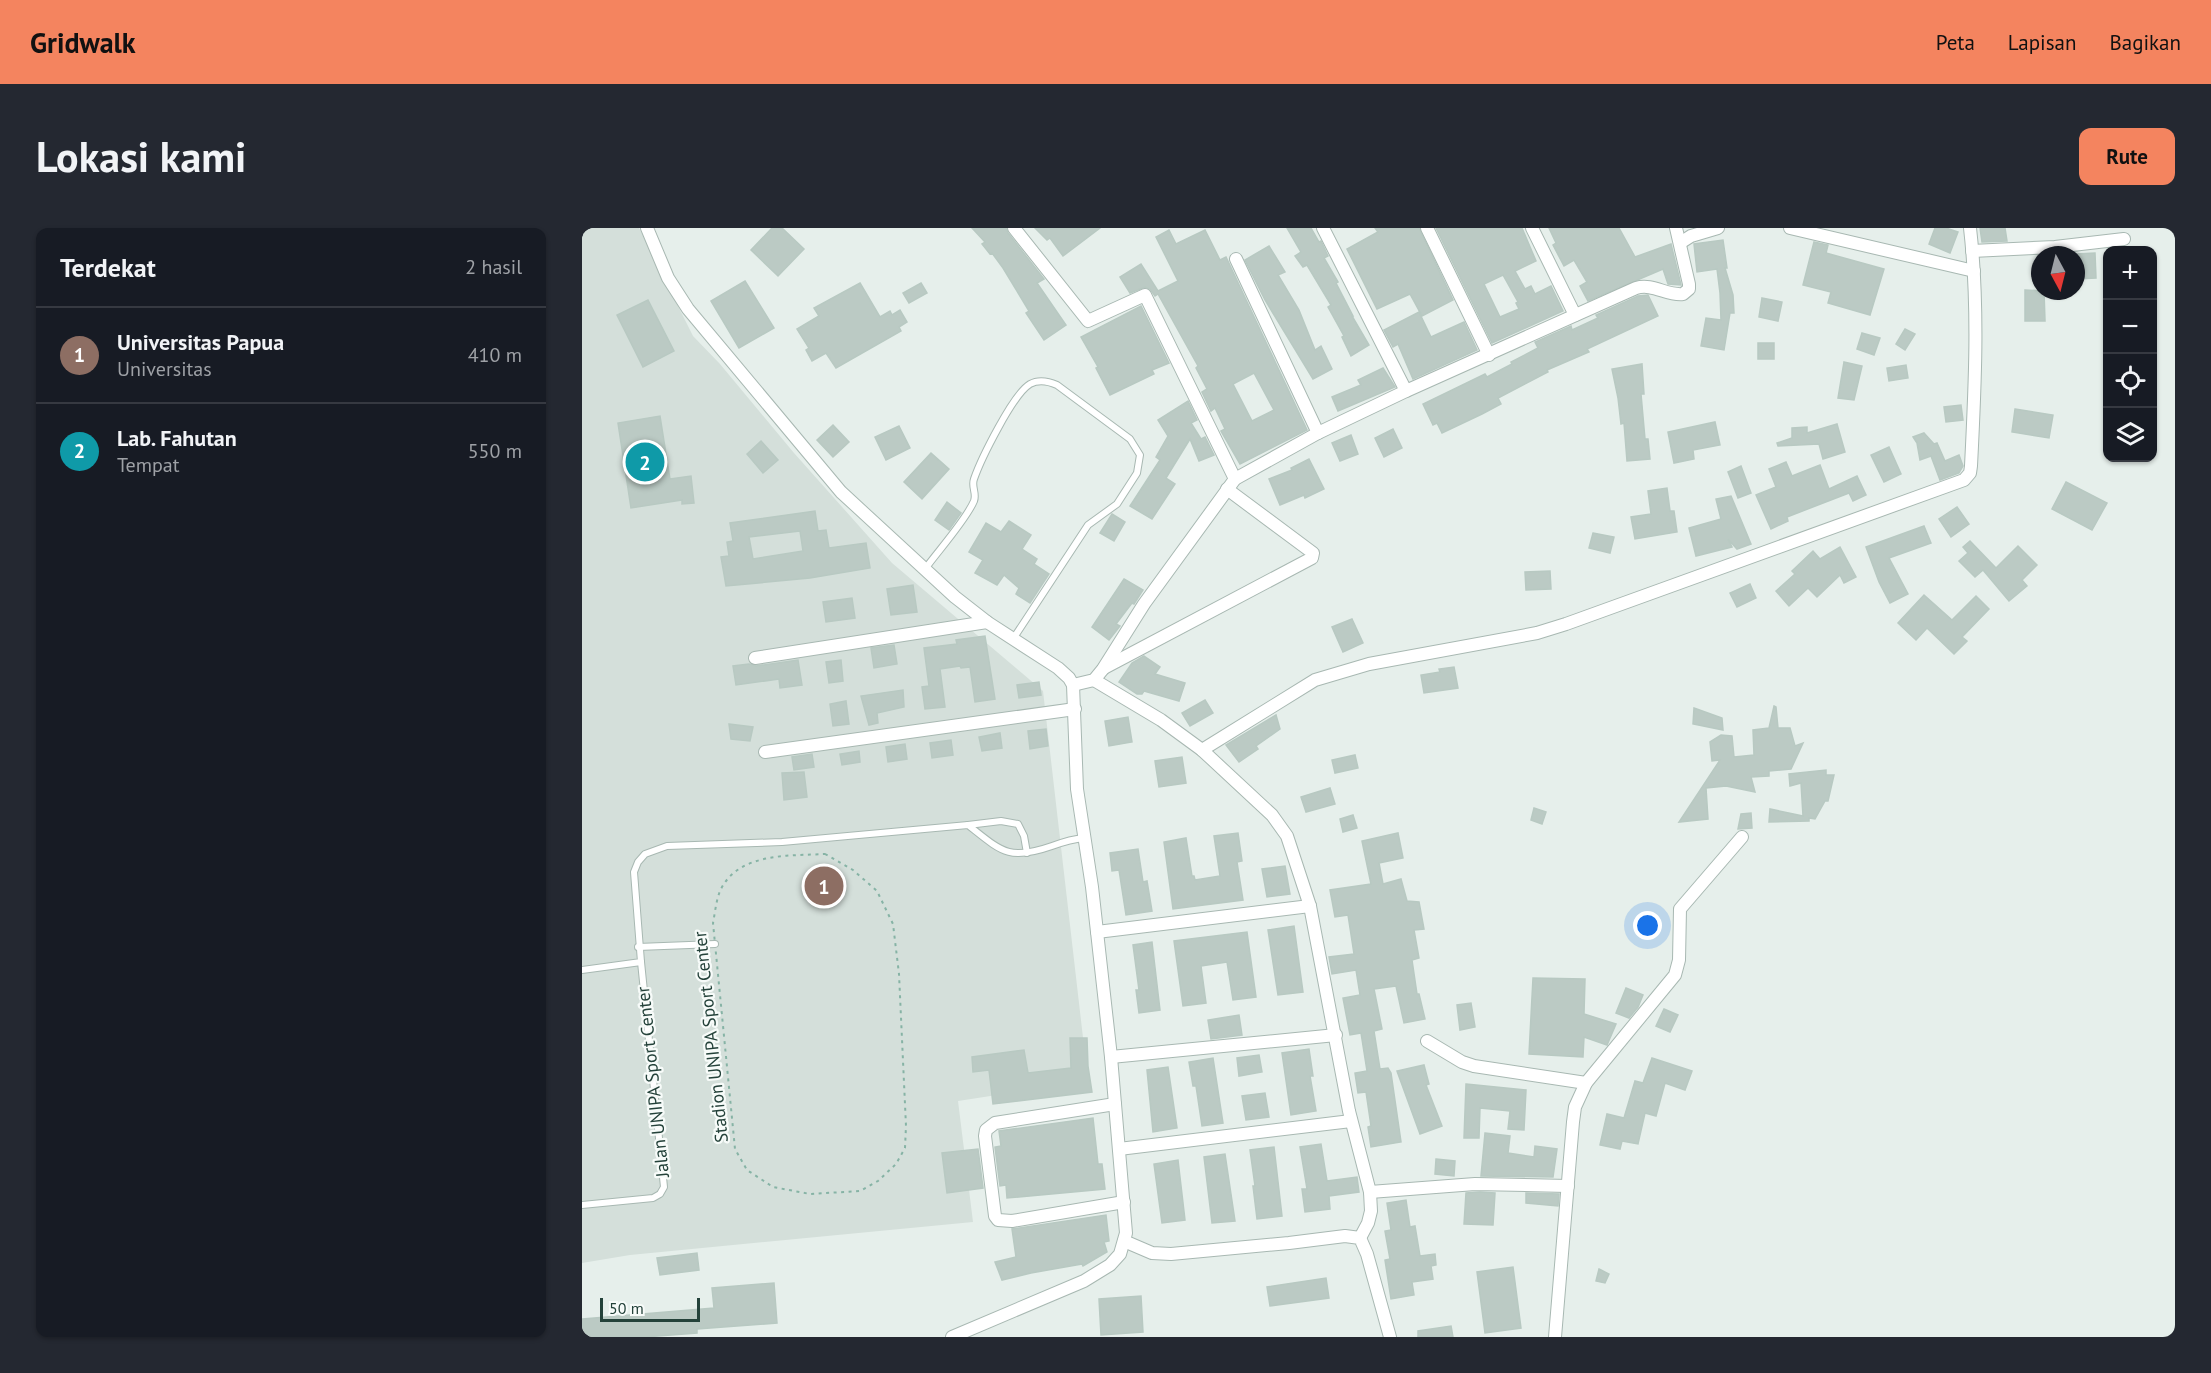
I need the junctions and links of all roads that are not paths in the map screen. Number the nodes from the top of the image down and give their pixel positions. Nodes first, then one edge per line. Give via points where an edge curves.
1 (647, 228) edge
2 (1014, 228) edge
3 (1323, 228) edge
4 (1427, 228) edge
5 (1532, 228) edge
6 (1676, 228) edge
7 (1718, 228) edge
8 (1790, 228) edge
9 (1970, 228) edge
10 (2124, 239) dead end
11 (1680, 243) junction
12 (1972, 251) junction
13 (1236, 259) dead end
14 (1974, 271) junction
15 (1575, 315) junction
16 (1489, 355) junction
17 (1406, 391) junction
18 (1318, 433) junction
19 (1231, 484) junction
20 (924, 569) junction
21 (987, 622) junction
22 (1013, 639) junction
23 (755, 658) dead end
24 (1103, 669) junction
25 (1094, 680) junction
26 (1073, 685) junction
27 (1075, 709) junction
28 (1202, 750) junction
29 (765, 752) dead end
30 (969, 825) junction
31 (1742, 837) dead end
32 (1084, 838) junction
33 (1027, 853) junction
34 (1310, 906) junction
35 (1097, 932) junction
36 (715, 944) road end
37 (638, 946) junction
38 (641, 962) junction
39 (582, 970) edge
40 (1336, 1035) junction
41 (1427, 1041) dead end
42 (1112, 1057) junction
43 (1586, 1083) junction
44 (1115, 1104) junction
45 (1351, 1121) junction
46 (1119, 1149) junction
47 (1568, 1186) junction
48 (1370, 1192) junction
49 (1124, 1202) junction
50 (582, 1205) edge
51 (1360, 1238) junction
52 (1124, 1241) junction
53 (952, 1337) edge
54 (1390, 1337) edge
55 (1555, 1337) edge

1 - 20 street via 668,278 688,309 841,492
2 - 19 street via 1088,321 1145,295
3 - 17 street
4 - 16 street
5 - 15 street
6 - 11 street
7 - 11 street
8 - 14 street
9 - 12 street
10 - 12 street
11 - 15 street via 1687,291 1679,295 1641,286
12 - 14 street
13 - 18 street
14 - 28 street via 1972,454 1970,473 1964,480 1566,624 1514,638 1369,664 1315,680
15 - 16 street
16 - 17 street
17 - 18 street
18 - 19 street
19 - 24 street via 1144,604
19 - 24 street via 1313,553 1312,558
20 - 21 street
20 - 22 lane via 969,510 976,494 973,481 1007,412 1032,383 1048,381 1057,385 1130,439 1140,455 1137,473 1117,504 1088,525
21 - 22 street
21 - 23 street
22 - 26 street via 1058,668
24 - 25 street
25 - 26 street
25 - 28 street
26 - 27 street
27 - 29 street
27 - 32 street via 1077,789
28 - 34 street via 1272,815 1287,836
30 - 33 lane via 1005,852
30 - 33 lane via 1000,821 1018,824
30 - 37 lane via 782,842 667,846 645,854 634,872
31 - 43 street via 1680,909 1675,975
32 - 33 lane
32 - 35 street
34 - 35 street
34 - 40 street
35 - 42 street
36 - 37 lane
37 - 38 lane
38 - 39 lane
38 - 50 lane, Jalan UNIPA Sport Center via 664,1187 653,1198
40 - 42 street
40 - 45 street
41 - 43 street via 1474,1066
42 - 44 street
43 - 47 street via 1575,1107
44 - 46 street
44 - 49 street via 995,1123 985,1136 995,1216 999,1220
45 - 46 street
45 - 48 street
46 - 49 street
47 - 48 street via 1475,1184
47 - 55 street
48 - 51 street via 1371,1211
49 - 52 street
51 - 52 street via 1345,1236 1171,1254 1152,1253
51 - 54 street
52 - 53 street via 1120,1254 1110,1265 1084,1281

